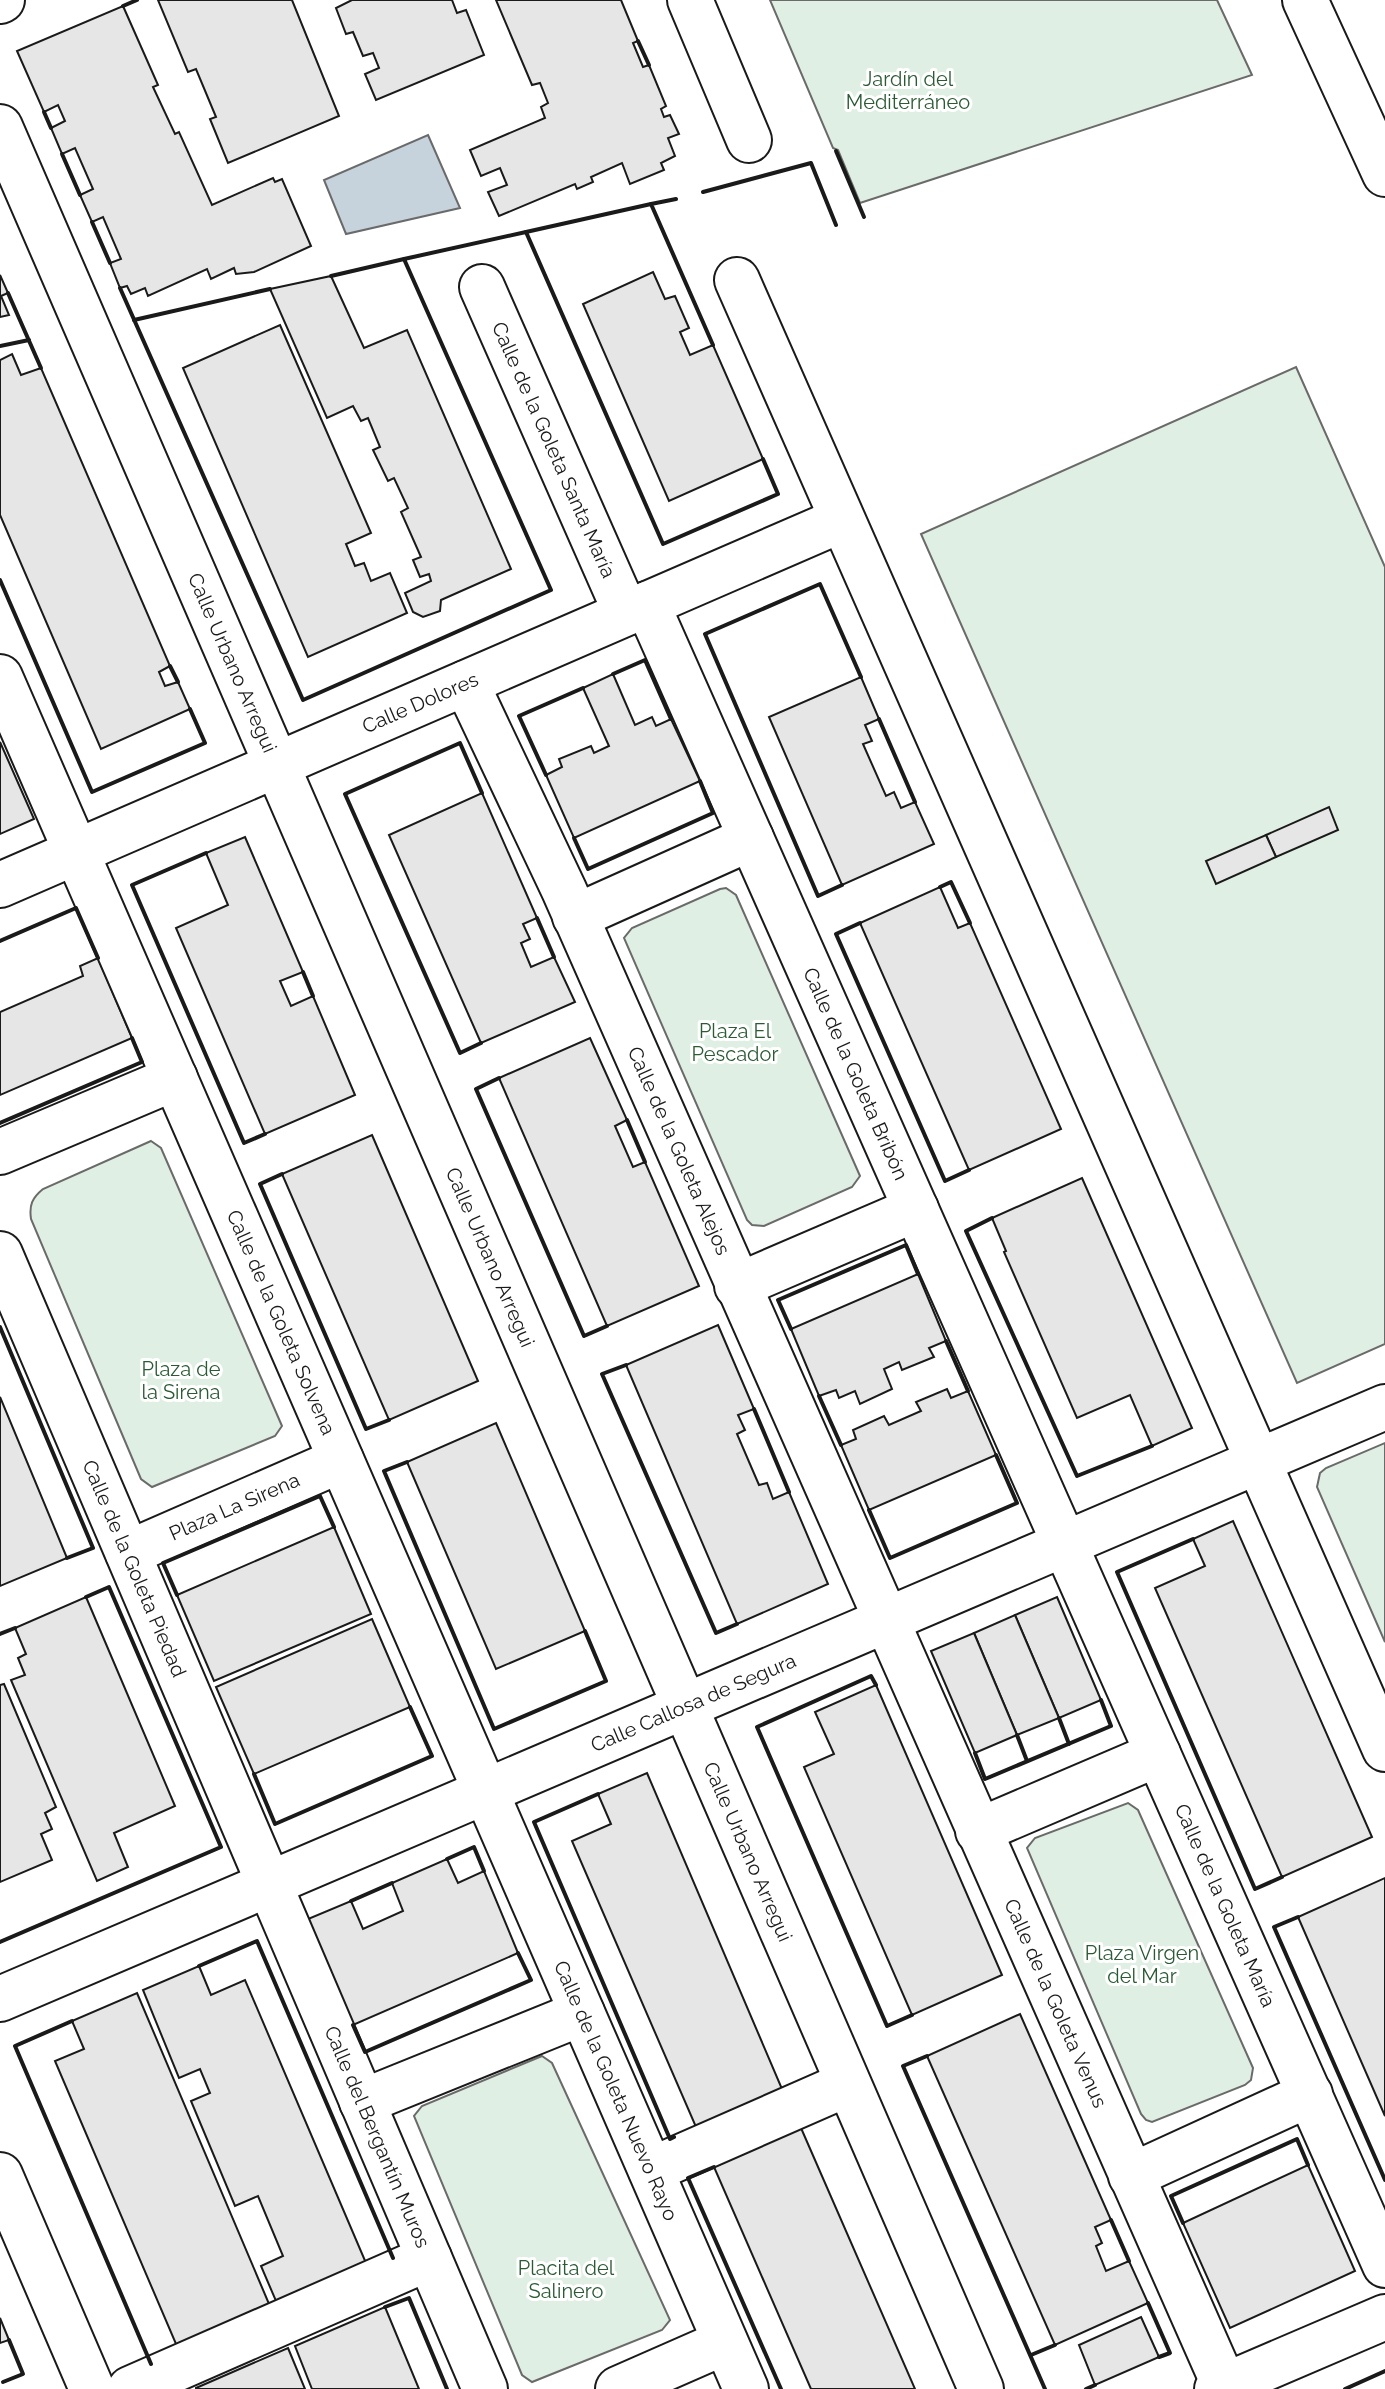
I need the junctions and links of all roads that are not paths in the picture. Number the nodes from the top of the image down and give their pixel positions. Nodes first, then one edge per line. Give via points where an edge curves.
1 (690, 0) edge
2 (1305, 0) edge
3 (0, 127) edge
4 (749, 140) dead end
5 (1385, 174) edge
6 (737, 280) dead end
7 (482, 287) dead end
8 (841, 520) junction
9 (637, 609) junction
10 (0, 677) edge
11 (466, 683) junction
12 (276, 765) junction
13 (751, 838) junction
14 (76, 852) junction
15 (0, 885) edge
16 (575, 917) junction
17 (175, 1078) junction
18 (0, 1152) edge
19 (916, 1209) junction
20 (0, 1254) edge
21 (737, 1286) junction
22 (1385, 1407) edge
23 (341, 1460) junction
24 (1258, 1462) junction
25 (1065, 1544) junction
26 (128, 1553) junction
27 (886, 1621) junction
28 (684, 1707) junction
29 (1385, 1749) edge
30 (1158, 1754) junction
31 (485, 1792) junction
32 (978, 1831) junction
33 (270, 1884) junction
34 (0, 1999) edge
35 (582, 2013) junction
36 (847, 2084) junction
37 (1310, 2094) junction
38 (362, 2102) junction
39 (651, 2170) junction
40 (0, 2175) edge
41 (1131, 2176) junction
42 (429, 2258) junction
43 (1385, 2265) edge
44 (1385, 2317) edge
45 (725, 2342) junction
46 (1222, 2388) edge
47 (92, 2389) edge
48 (130, 2389) edge
49 (485, 2389) edge
50 (618, 2389) edge
51 (746, 2389) edge
52 (981, 2389) edge

1 - 4 main road
2 - 5 main road
3 - 12 main road, Calle Urbano Arregui
6 - 8 main road
7 - 9 main road, Calle de la Goleta Santa María
8 - 9 main road, Calle Dolores
8 - 24 main road
9 - 11 main road, Calle Dolores
9 - 13 main road, Calle de la Goleta Bribón
10 - 14 main road, Calle de la Goleta Solvena
11 - 12 main road, Calle Dolores
11 - 16 main road, Calle de la Goleta Alejos
12 - 14 main road, Calle Dolores
12 - 28 main road, Calle Urbano Arregui
13 - 16 main road
13 - 19 main road, Calle de la Goleta Bribón
14 - 15 main road, Calle Dolores
14 - 17 main road, Calle de la Goleta Solvena
16 - 21 main road, Calle de la Goleta Alejos
17 - 18 main road
17 - 23 main road, Calle de la Goleta Solvena
19 - 21 main road
19 - 25 main road, Calle de la Goleta Bribón
20 - 26 main road, Calle de la Goleta Piedad
21 - 27 main road, Calle de la Goleta Alejos
22 - 24 main road, Calle Callosa de Segura
23 - 26 main road, Plaza La Sirena
23 - 31 main road, Calle de la Goleta Solvena
24 - 25 main road, Calle Callosa de Segura
24 - 29 main road
25 - 27 main road, Calle Callosa de Segura
25 - 30 main road, Calle de la Goleta María
26 - 33 main road, Calle de la Goleta Piedad
27 - 28 main road, Calle Callosa de Segura
27 - 32 main road, Calle de la Goleta Venus
28 - 31 main road, Calle Callosa de Segura
28 - 36 main road, Calle Urbano Arregui
30 - 32 main road
30 - 37 main road, Calle de la Goleta María
31 - 33 main road, Calle Callosa de Segura
31 - 35 main road, Calle de la Goleta Nuevo Rayo
32 - 41 main road, Calle de la Goleta Venus
33 - 34 main road, Calle Callosa de Segura
33 - 38 main road, Calle del Bergantín Muros
35 - 38 main road
35 - 39 main road, Calle de la Goleta Nuevo Rayo
36 - 39 main road
36 - 52 main road, Calle Urbano Arregui
37 - 41 main road
37 - 43 main road, Calle de la Goleta María
38 - 42 main road, Calle del Bergantín Muros
39 - 45 main road, Calle de la Goleta Nuevo Rayo
40 - 47 main road
41 - 46 main road, Calle de la Goleta Venus
42 - 48 main road
42 - 49 main road, Calle del Bergantín Muros
44 - 46 main road
45 - 50 main road
45 - 51 main road, Calle de la Goleta Nuevo Rayo

